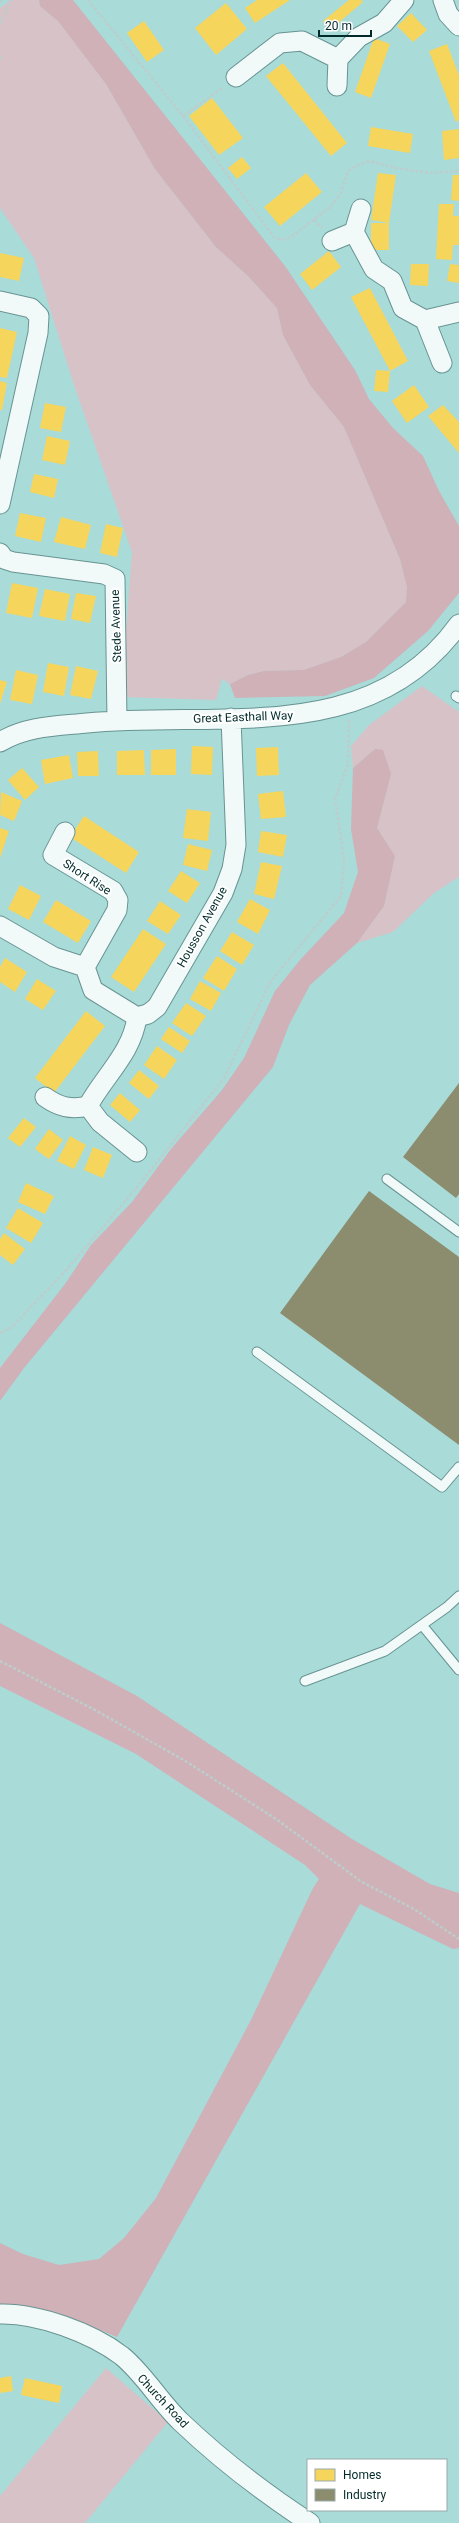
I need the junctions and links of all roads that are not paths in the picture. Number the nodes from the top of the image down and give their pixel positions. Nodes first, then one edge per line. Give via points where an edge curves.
1 (404, 0) edge
2 (443, 0) edge
3 (459, 26) edge
4 (338, 59) junction
5 (236, 77) road end
6 (337, 86) dead end
7 (361, 209) dead end
8 (354, 232) junction
9 (332, 241) dead end
10 (0, 302) edge
11 (459, 312) edge
12 (425, 320) junction
13 (442, 363) dead end
14 (0, 504) edge
15 (0, 553) edge
16 (459, 624) edge
17 (231, 718) junction
18 (117, 720) junction
19 (0, 742) edge
20 (65, 832) dead end
21 (0, 926) edge
22 (85, 967) junction
23 (137, 1017) junction
24 (45, 1097) dead end
25 (88, 1106) junction
26 (137, 1152) dead end
27 (387, 1179) dead end
28 (459, 1232) edge
29 (257, 1352) dead end
30 (459, 1467) edge
31 (459, 1596) edge
32 (422, 1625) junction
33 (459, 1670) edge
34 (305, 1681) dead end
35 (0, 2314) edge
36 (310, 2523) edge

1 - 4 street via 384,23 359,37
2 - 3 street via 448,14
4 - 5 street via 302,41 280,43
4 - 6 street
7 - 8 street
8 - 9 street
8 - 12 street via 374,270 392,281 403,308
10 - 14 street via 31,308 38,316 38,333
11 - 12 street
12 - 13 street
15 - 18 street, Stede Avenue via 4,559 12,562 104,574 114,579
16 - 17 street, Great Easthall Way via 416,671 393,687 344,707 284,717
17 - 18 street, Great Easthall Way
17 - 23 street, Housson Avenue via 236,844 232,869 220,899 157,1007 148,1014
18 - 19 street, Great Easthall Way via 25,731
20 - 22 street, Short Rise via 53,854 113,891 118,900 117,910
21 - 22 street via 54,957
22 - 23 street via 92,990
23 - 25 street via 130,1045
24 - 25 street via 58,1106 78,1109
25 - 26 street via 100,1122
27 - 28 lane
29 - 30 lane via 442,1487
31 - 32 lane
32 - 33 lane
32 - 34 lane via 385,1651
35 - 36 street, Church Road via 15,2314 73,2329 122,2356 180,2421 262,2492

